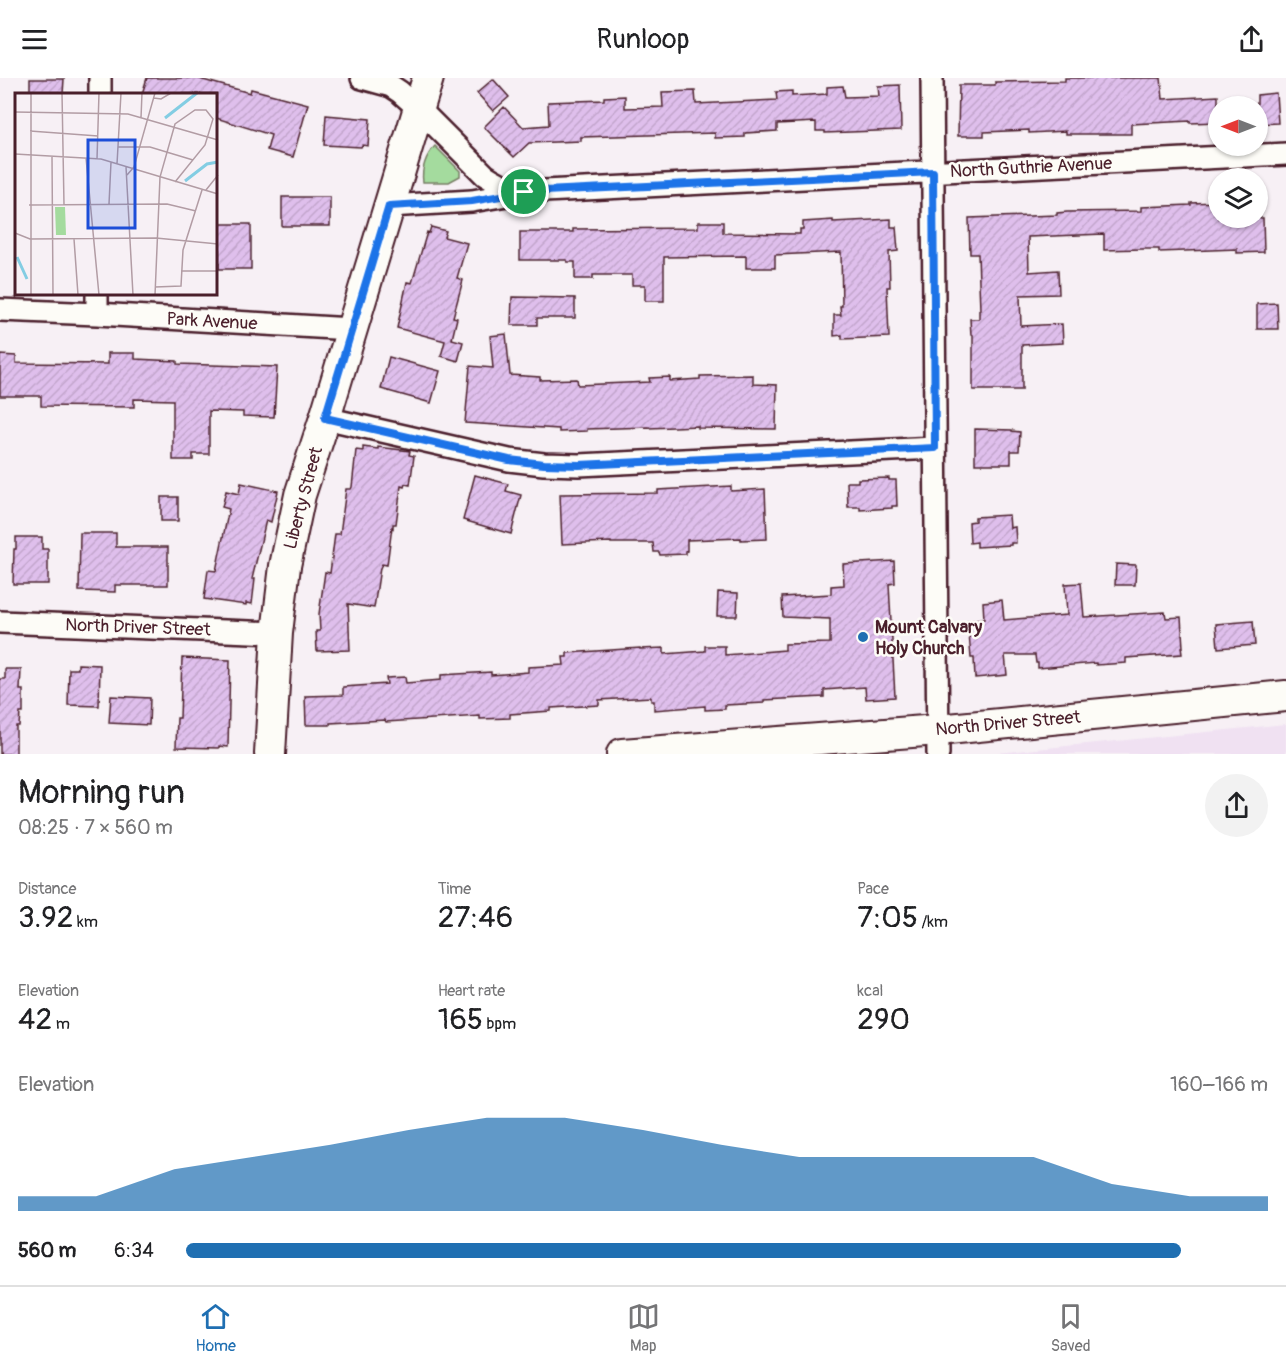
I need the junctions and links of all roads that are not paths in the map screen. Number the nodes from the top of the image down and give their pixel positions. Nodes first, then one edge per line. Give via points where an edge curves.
1 (362, 78) edge
2 (428, 78) edge
3 (932, 78) edge
4 (419, 109) junction
5 (1286, 154) edge
6 (933, 172) junction
7 (524, 192) junction
8 (389, 206) junction
9 (97, 304) edge
10 (0, 310) edge
11 (351, 329) junction
12 (325, 418) junction
13 (935, 448) junction
14 (0, 622) edge
15 (277, 633) junction
16 (1286, 696) edge
17 (938, 742) edge
18 (270, 754) edge
19 (622, 754) edge

1 - 4 street, North Guthrie Avenue via 392,86
2 - 4 street, Liberty Street
3 - 6 street
4 - 7 street, North Guthrie Avenue via 485,176
4 - 8 street, Liberty Street
5 - 6 street, North Guthrie Avenue
6 - 7 street, North Guthrie Avenue
6 - 13 street
7 - 8 street, North Guthrie Avenue via 472,201
8 - 11 street, Liberty Street
9 - 10 street, Park Avenue
9 - 11 street, Park Avenue
11 - 12 street, Liberty Street
12 - 13 street via 509,460 544,464
12 - 15 street, Liberty Street via 300,495 285,566
13 - 17 street
14 - 15 street, North Driver Street
15 - 18 street, Liberty Street
16 - 17 street, North Driver Street
17 - 19 street, North Driver Street

